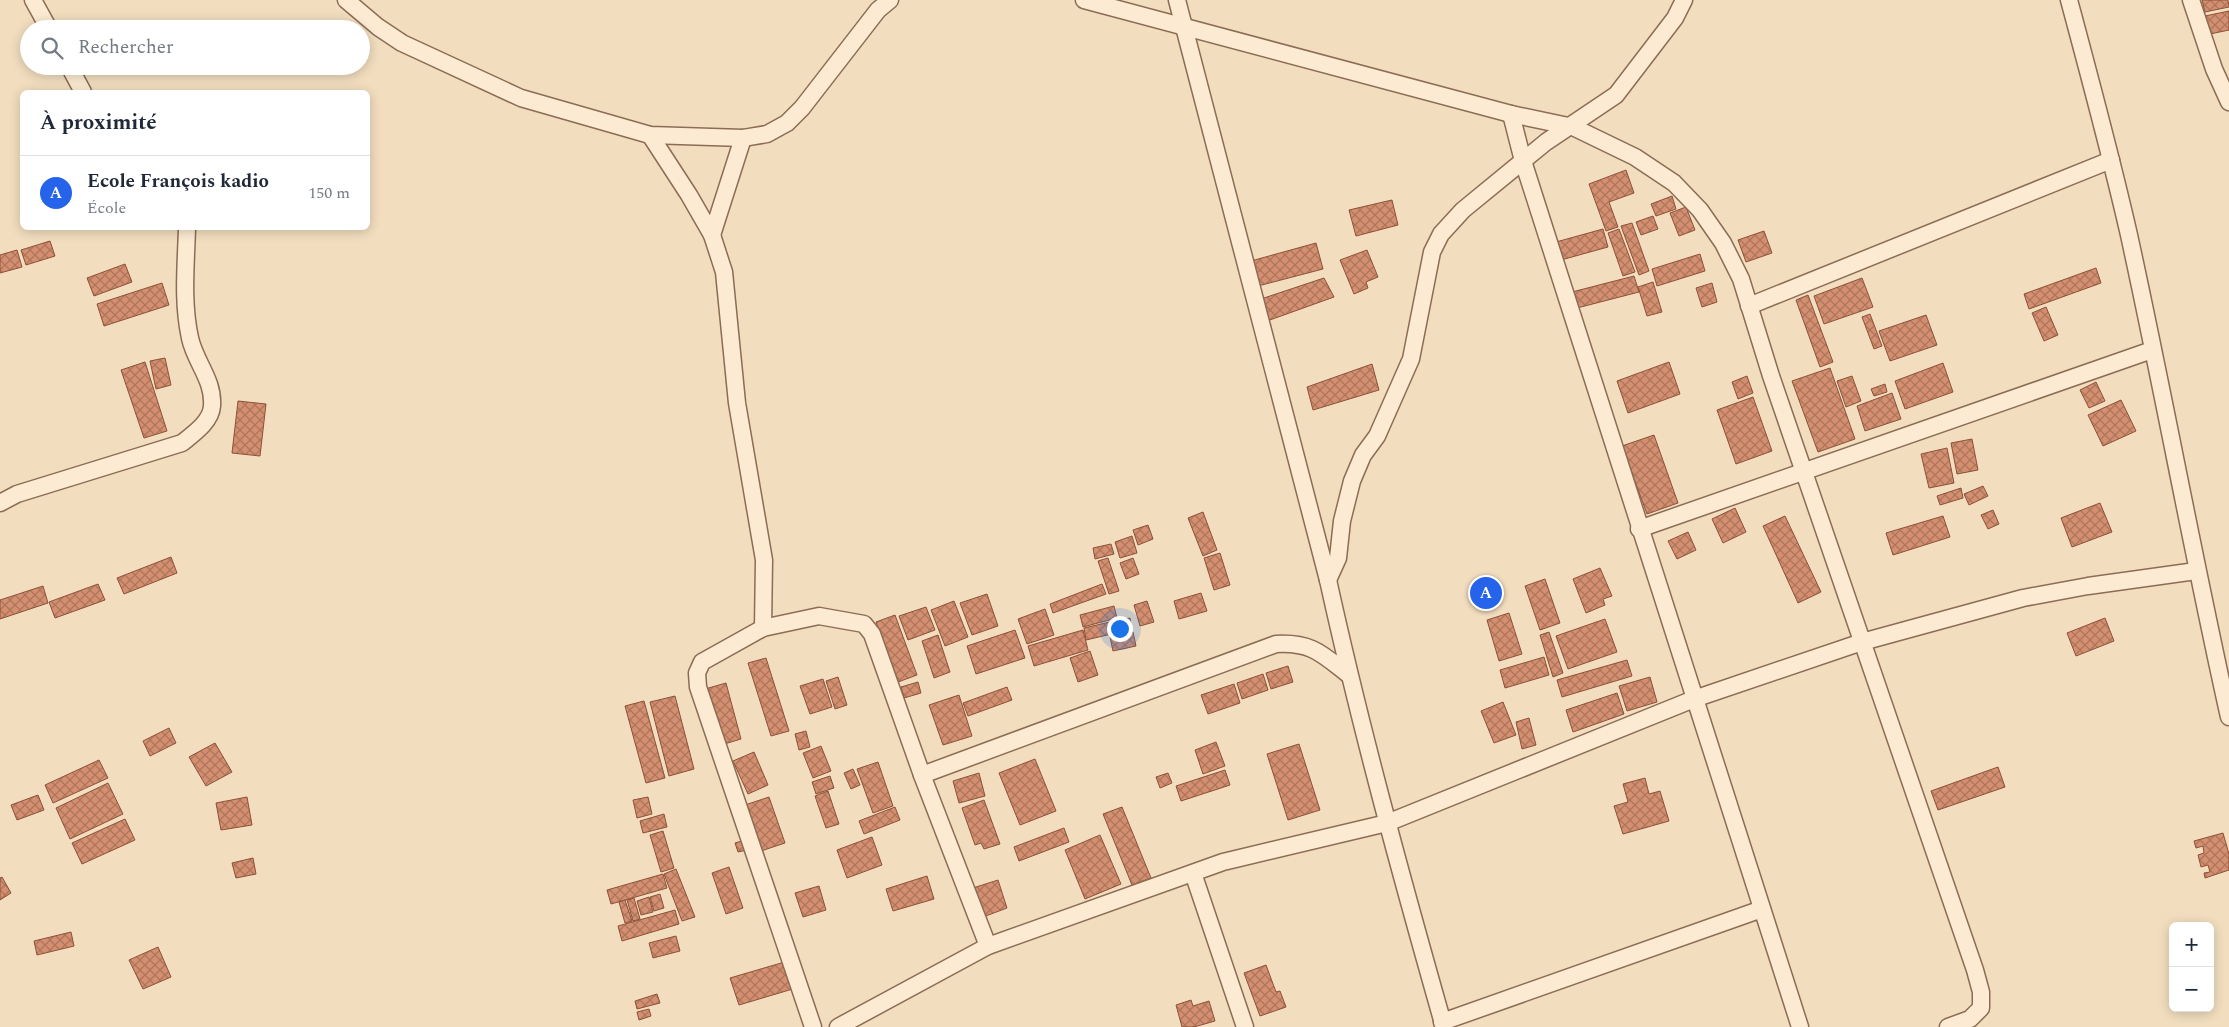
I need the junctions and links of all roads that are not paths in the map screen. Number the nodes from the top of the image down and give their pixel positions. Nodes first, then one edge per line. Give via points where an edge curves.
1 (34, 0) edge
2 (346, 0) edge
3 (362, 0) edge
4 (890, 0) edge
5 (1084, 0) edge
6 (1177, 0) edge
7 (1684, 0) edge
8 (2069, 0) edge
9 (2191, 0) edge
10 (44, 20) edge
11 (370, 20) edge
12 (370, 20) edge
13 (1184, 26) junction
14 (378, 27) junction
15 (74, 75) edge
16 (82, 90) edge
17 (2229, 102) edge
18 (1511, 114) junction
19 (1573, 126) junction
20 (650, 135) junction
21 (742, 138) junction
22 (2111, 160) junction
23 (1523, 161) junction
24 (187, 230) edge
25 (712, 235) junction
26 (1749, 306) junction
27 (2152, 350) junction
28 (1803, 470) junction
29 (0, 503) edge
30 (1639, 529) junction
31 (2196, 572) junction
32 (1328, 580) junction
33 (763, 628) junction
34 (1862, 642) junction
35 (1349, 675) junction
36 (1694, 699) junction
37 (2229, 717) edge
38 (922, 776) junction
39 (1387, 823) junction
40 (1193, 873) junction
41 (1762, 909) junction
42 (988, 946) junction
43 (1443, 1024) edge
44 (813, 1027) edge
45 (838, 1027) edge
46 (1245, 1027) edge
47 (1800, 1027) edge
48 (1948, 1027) edge

1 - 10 street
2 - 12 street
3 - 14 street
4 - 21 street via 878,10 802,108 787,122 766,134
5 - 13 street
6 - 13 street
7 - 19 street via 1675,18 1616,95
8 - 22 street
9 - 17 street via 2214,69
11 - 14 street
13 - 18 street
13 - 32 street
14 - 20 street via 402,43 522,98
15 - 16 street
18 - 19 street
18 - 23 street
19 - 23 street
19 - 26 street via 1635,157 1674,182 1700,210 1723,243 1741,279
20 - 21 street
20 - 25 street
21 - 25 street
22 - 26 street
22 - 27 street
23 - 30 street
23 - 32 street via 1463,210 1441,234 1432,252 1412,359 1377,436 1352,481 1342,521 1338,558
24 - 29 street via 185,311 191,341 209,381 212,408 202,428 182,443 17,494
25 - 33 street via 724,272 737,402 764,560
26 - 28 street
27 - 28 street
27 - 31 street
28 - 30 street
28 - 34 street
30 - 36 street
31 - 34 street via 2023,598
31 - 37 street
32 - 35 street
33 - 38 street via 819,616 864,624 872,634
33 - 44 street via 702,662 697,673 698,687
34 - 36 street
34 - 48 street via 1981,992 1981,1008 1970,1019
35 - 38 street via 1320,652 1296,642 1276,644
35 - 39 street
36 - 39 street
36 - 41 street
38 - 42 street
39 - 40 street via 1223,862
39 - 43 street
40 - 42 street
40 - 46 street
41 - 43 street
41 - 47 street
42 - 45 street

